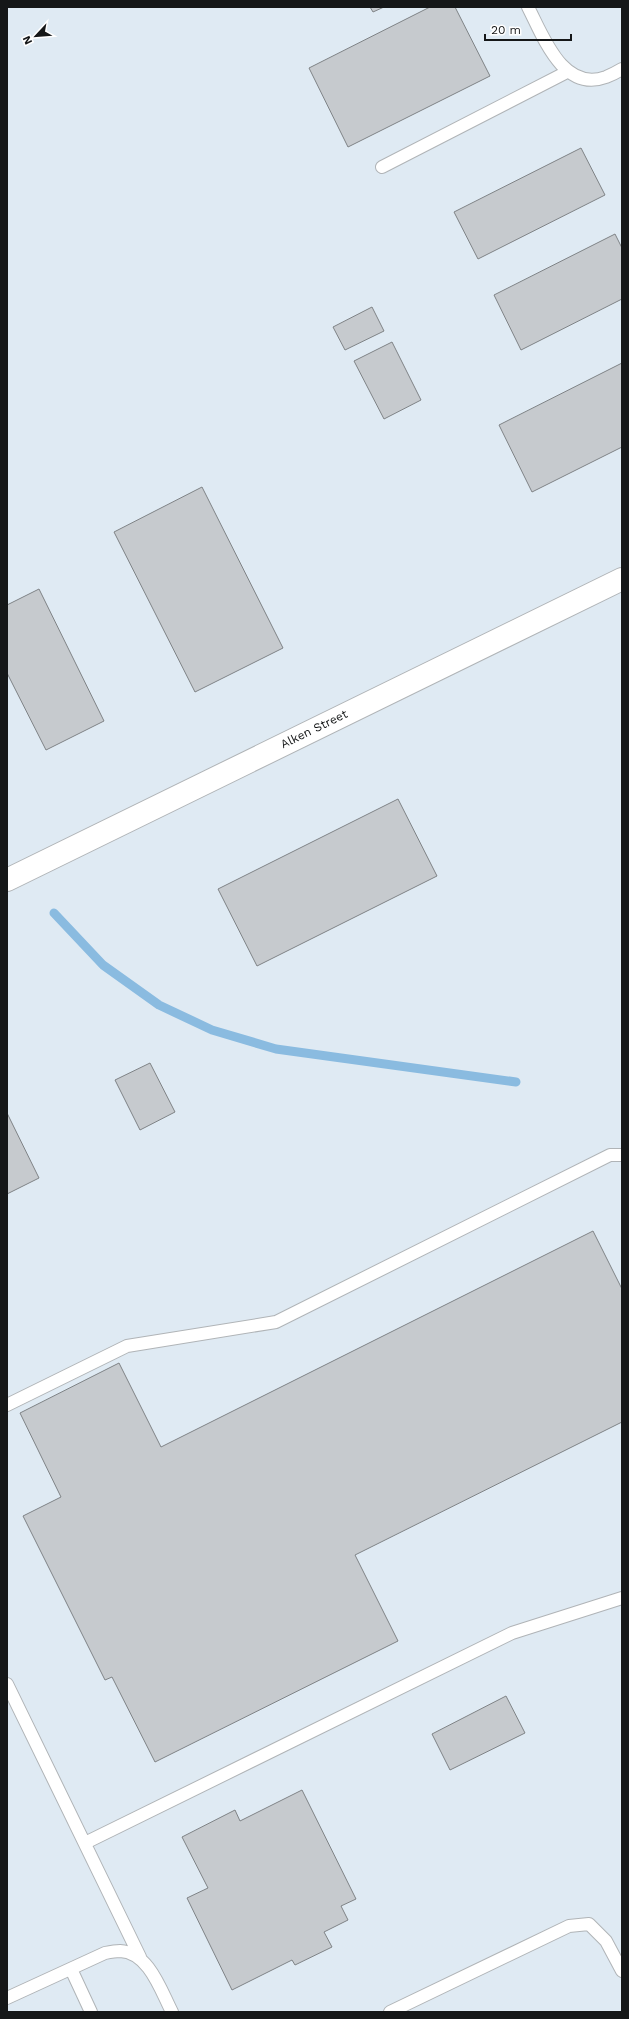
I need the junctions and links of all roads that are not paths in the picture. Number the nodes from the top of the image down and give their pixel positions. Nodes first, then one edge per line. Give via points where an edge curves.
1 (528, 7) edge
2 (622, 69) edge
3 (567, 72) junction
4 (382, 167) dead end
5 (622, 580) edge
6 (7, 880) edge
7 (622, 1155) edge
8 (7, 1405) edge
9 (622, 1598) edge
10 (7, 1684) edge
11 (85, 1843) junction
12 (140, 1957) junction
13 (71, 1969) junction
14 (622, 1971) edge
15 (7, 1998) edge
16 (91, 2012) edge
17 (172, 2012) edge
18 (390, 2012) edge

1 - 3 lane via 551,52
2 - 3 lane via 605,78 590,80 578,78
3 - 4 lane
5 - 6 street, Alken Street
7 - 8 lane via 610,1154 276,1322 127,1346
9 - 11 lane via 512,1632
10 - 11 lane
11 - 12 lane
12 - 13 lane via 122,1951 105,1953
12 - 17 lane via 153,1974
13 - 15 lane
13 - 16 lane
14 - 18 lane via 606,1941 589,1924 569,1926

